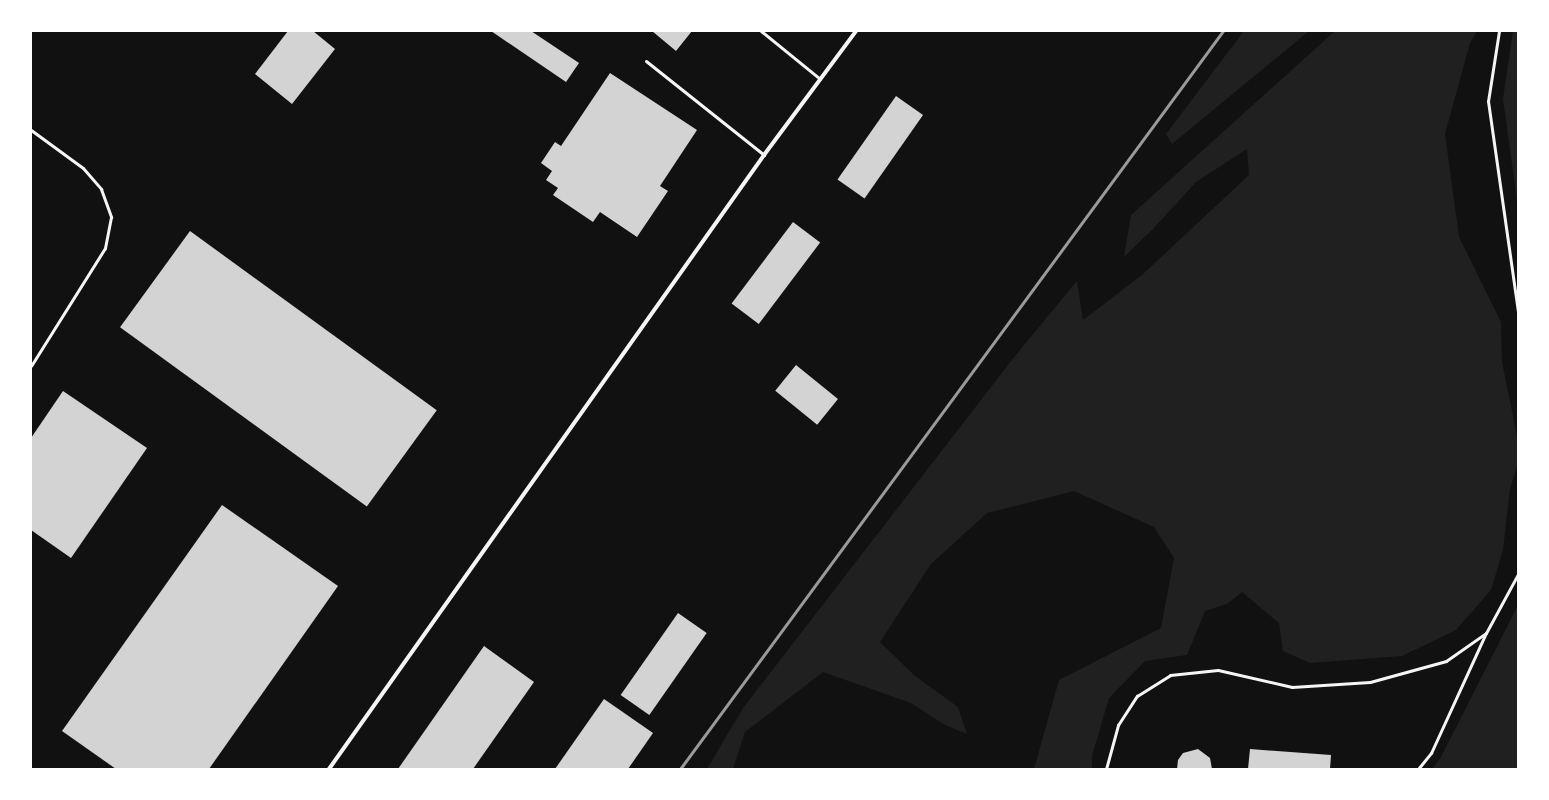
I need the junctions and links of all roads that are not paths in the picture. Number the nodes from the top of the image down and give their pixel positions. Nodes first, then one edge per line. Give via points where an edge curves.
1 (760, 31) edge
2 (856, 31) edge
3 (1499, 31) edge
4 (646, 61) dead end
5 (820, 79) junction
6 (31, 130) edge
7 (764, 155) junction
8 (1518, 311) edge
9 (31, 366) edge
10 (1518, 574) edge
11 (1486, 633) junction
12 (329, 769) edge
13 (1106, 769) edge
14 (1418, 769) edge

1 - 5 lane
2 - 5 street
3 - 8 lane via 1488,101
4 - 7 lane
5 - 7 street
6 - 9 lane via 83,168 101,189 111,217 105,248
7 - 12 street
10 - 11 lane
11 - 13 lane via 1446,661 1370,682 1292,687 1218,670 1170,675 1137,696 1118,725
11 - 14 lane via 1431,753

